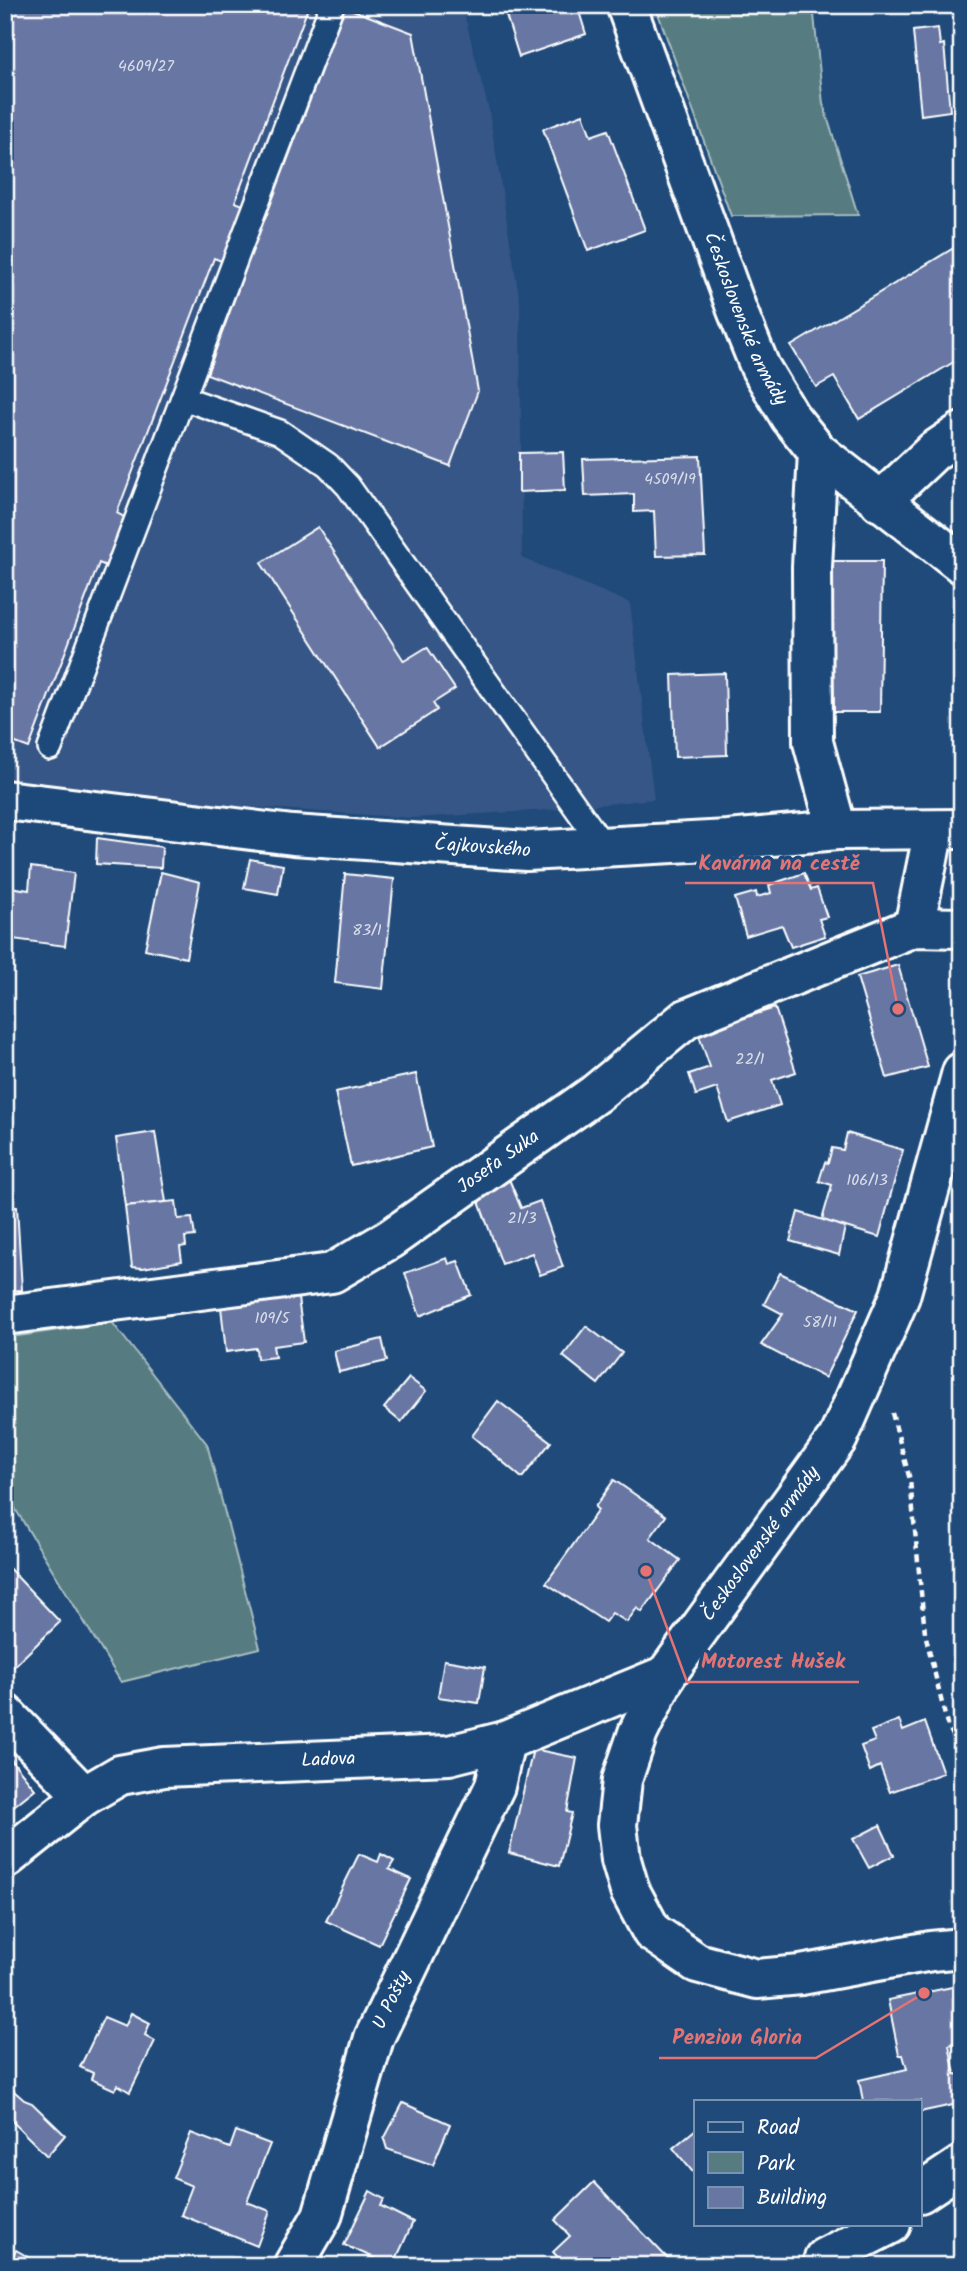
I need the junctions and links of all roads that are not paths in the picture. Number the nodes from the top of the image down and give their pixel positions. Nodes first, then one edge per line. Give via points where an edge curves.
1 (332, 5) edge
2 (626, 5) edge
3 (183, 398) junction
4 (962, 432) edge
5 (818, 452) junction
6 (880, 502) junction
7 (962, 564) edge
8 (50, 748) dead end
9 (5, 800) edge
10 (948, 829) edge
11 (837, 830) junction
12 (604, 847) junction
13 (914, 927) junction
14 (962, 928) edge
15 (960, 1088) edge
16 (5, 1315) edge
17 (666, 1675) junction
18 (5, 1714) edge
19 (505, 1741) junction
20 (84, 1797) junction
21 (5, 1859) edge
22 (952, 1946) edge
23 (962, 2165) edge
24 (962, 2188) edge
25 (922, 2192) edge
26 (922, 2208) edge
27 (871, 2226) edge
28 (887, 2226) edge
29 (818, 2262) edge
30 (293, 2266) edge

1 - 3 lane
2 - 5 street, Československé armády via 760,367
3 - 8 lane
3 - 12 lane via 279,432 328,465
4 - 6 street via 934,451
5 - 6 street, Československé armády
5 - 11 street via 812,567 813,742
6 - 7 street, Československé armády
9 - 12 street, Čajkovského via 293,835 527,851
10 - 11 street, Čajkovského
10 - 13 street
11 - 12 street, Čajkovského
13 - 14 street, Josefa Suka
13 - 16 street, Josefa Suka via 686,1019 595,1094 390,1239 332,1273
15 - 17 street, Československé armády via 900,1296 838,1438
17 - 19 street, Ladova
17 - 22 street, Československé armády via 622,1780 617,1825 630,1892 652,1932 697,1963 757,1979
18 - 20 street
19 - 20 street, Ladova via 449,1755 164,1767 120,1774
19 - 30 street, U Pošty via 495,1786 373,2038 321,2216
20 - 21 street, Ladova
23 - 25 street
24 - 26 street
27 - 29 street
28 - 29 street

